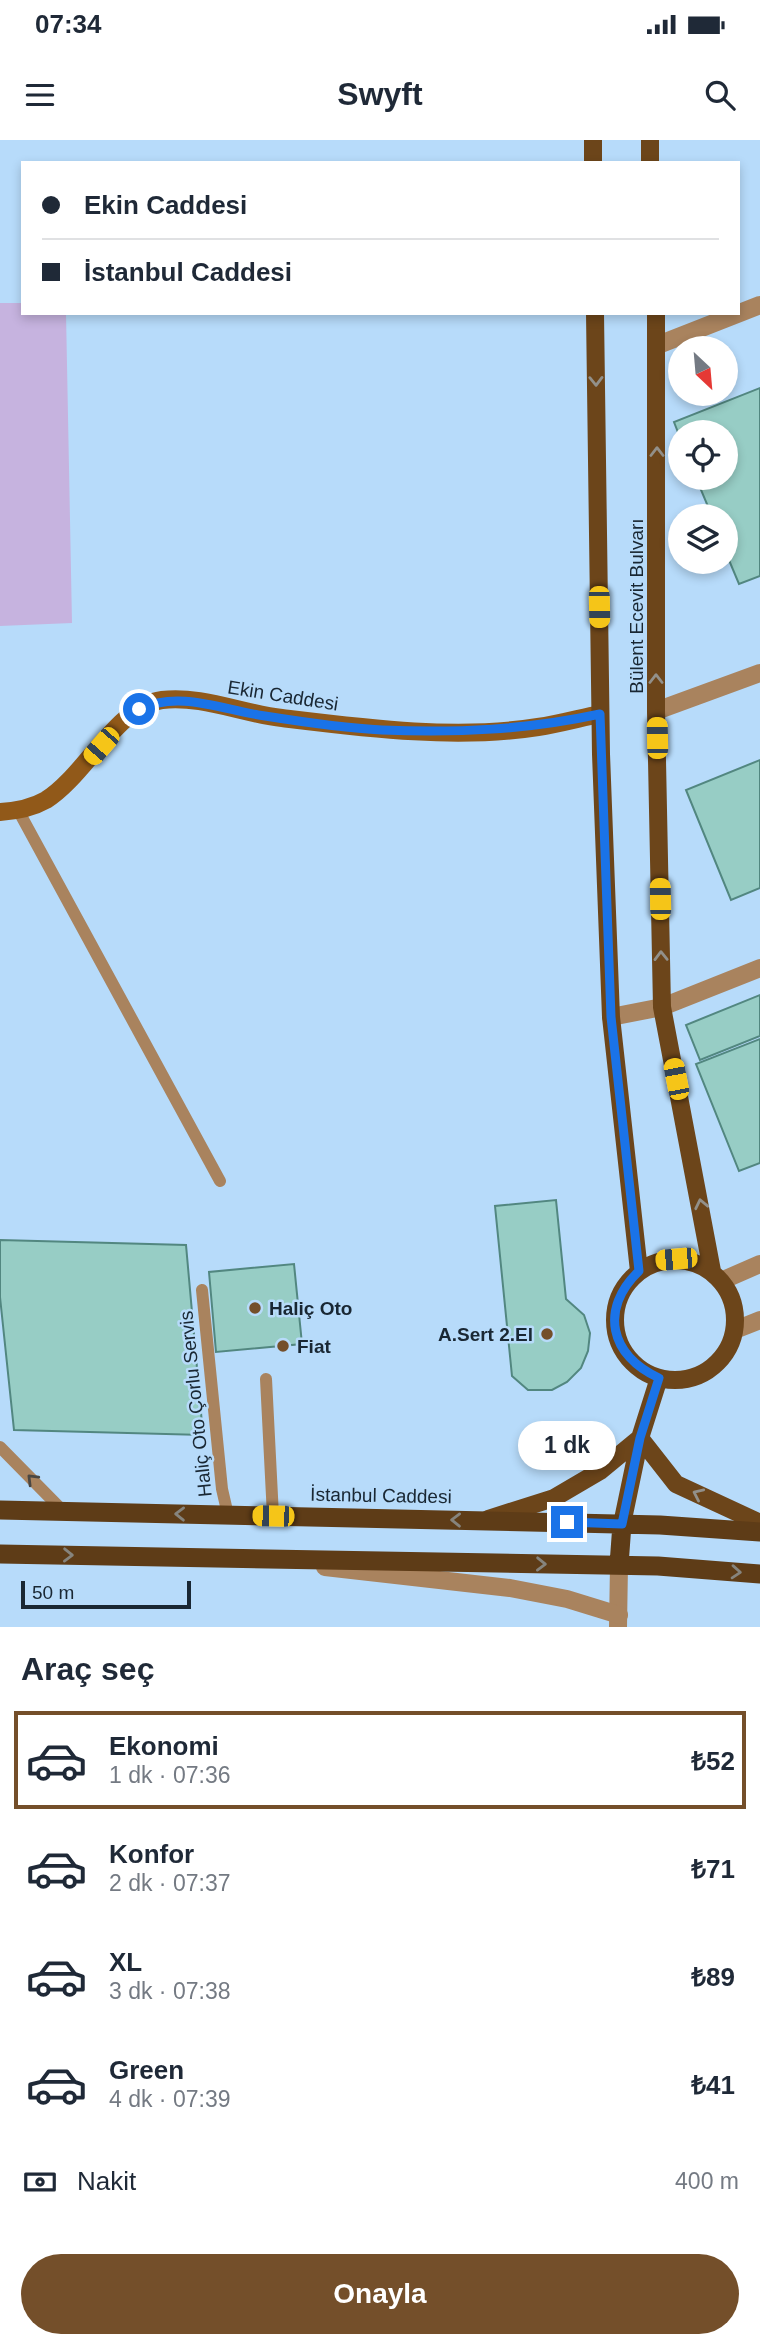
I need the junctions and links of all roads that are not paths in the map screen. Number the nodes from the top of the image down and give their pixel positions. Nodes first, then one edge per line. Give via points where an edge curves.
1 (593, 140) edge
2 (650, 140) edge
3 (593, 161) edge
4 (650, 161) edge
5 (760, 305) edge
6 (740, 313) edge
7 (595, 315) edge
8 (656, 315) edge
9 (734, 315) edge
10 (658, 345) junction
11 (760, 673) edge
12 (656, 711) junction
13 (600, 714) junction
14 (9, 811) edge
15 (760, 968) edge
16 (662, 1007) junction
17 (611, 1017) junction
18 (220, 1181) dead end
19 (760, 1264) edge
20 (639, 1271) junction
21 (717, 1276) junction
22 (202, 1290) dead end
23 (760, 1320) edge
24 (735, 1330) junction
25 (659, 1378) junction
26 (266, 1379) dead end
27 (640, 1438) junction
28 (0, 1447) edge
29 (0, 1510) edge
30 (64, 1511) junction
31 (228, 1515) junction
32 (273, 1516) junction
33 (484, 1521) junction
34 (760, 1523) edge
35 (622, 1524) junction
36 (760, 1532) edge
37 (0, 1554) edge
38 (270, 1558) junction
39 (619, 1565) junction
40 (760, 1574) edge
41 (618, 1621) edge

1 - 3 main road
2 - 4 main road
5 - 6 street
7 -> 13 main road
8 - 10 main road, Bülent Ecevit Bulvarı
9 - 10 street
12 -> 10 main road, Bülent Ecevit Bulvarı
11 - 12 street
16 -> 12 main road, Bülent Ecevit Bulvarı
13 - 14 main road, Ekin Caddesi via 536,727 380,730 263,716 177,699 158,701 139,709 45,800
13 - 17 main road
14 - 18 lane
15 - 16 street
16 - 17 street
21 -> 16 main road, Bülent Ecevit Bulvarı
17 - 20 main road
19 - 21 street
20 - 21 main road via 676,1259 699,1264
20 - 25 main road via 617,1300 617,1339 626,1357
21 - 24 main road via 735,1309
22 - 31 lane, Haliç Oto Çorlu Servis
23 - 24 street
24 - 25 main road via 715,1365 679,1380
25 - 27 main road
26 - 32 lane
27 - 33 main road via 600,1471 554,1498
34 -> 27 main road via 676,1484
27 - 35 main road
30 -> 28 lane
29 - 30 highway, İstanbul Caddesi
31 -> 30 highway, İstanbul Caddesi
31 - 32 highway, İstanbul Caddesi
33 -> 32 highway, İstanbul Caddesi
33 - 35 highway, İstanbul Caddesi
35 - 36 highway, İstanbul Caddesi
35 - 39 highway
37 -> 38 highway
38 -> 39 highway
38 - 41 street via 510,1588 567,1599
39 -> 40 highway
39 - 41 street

